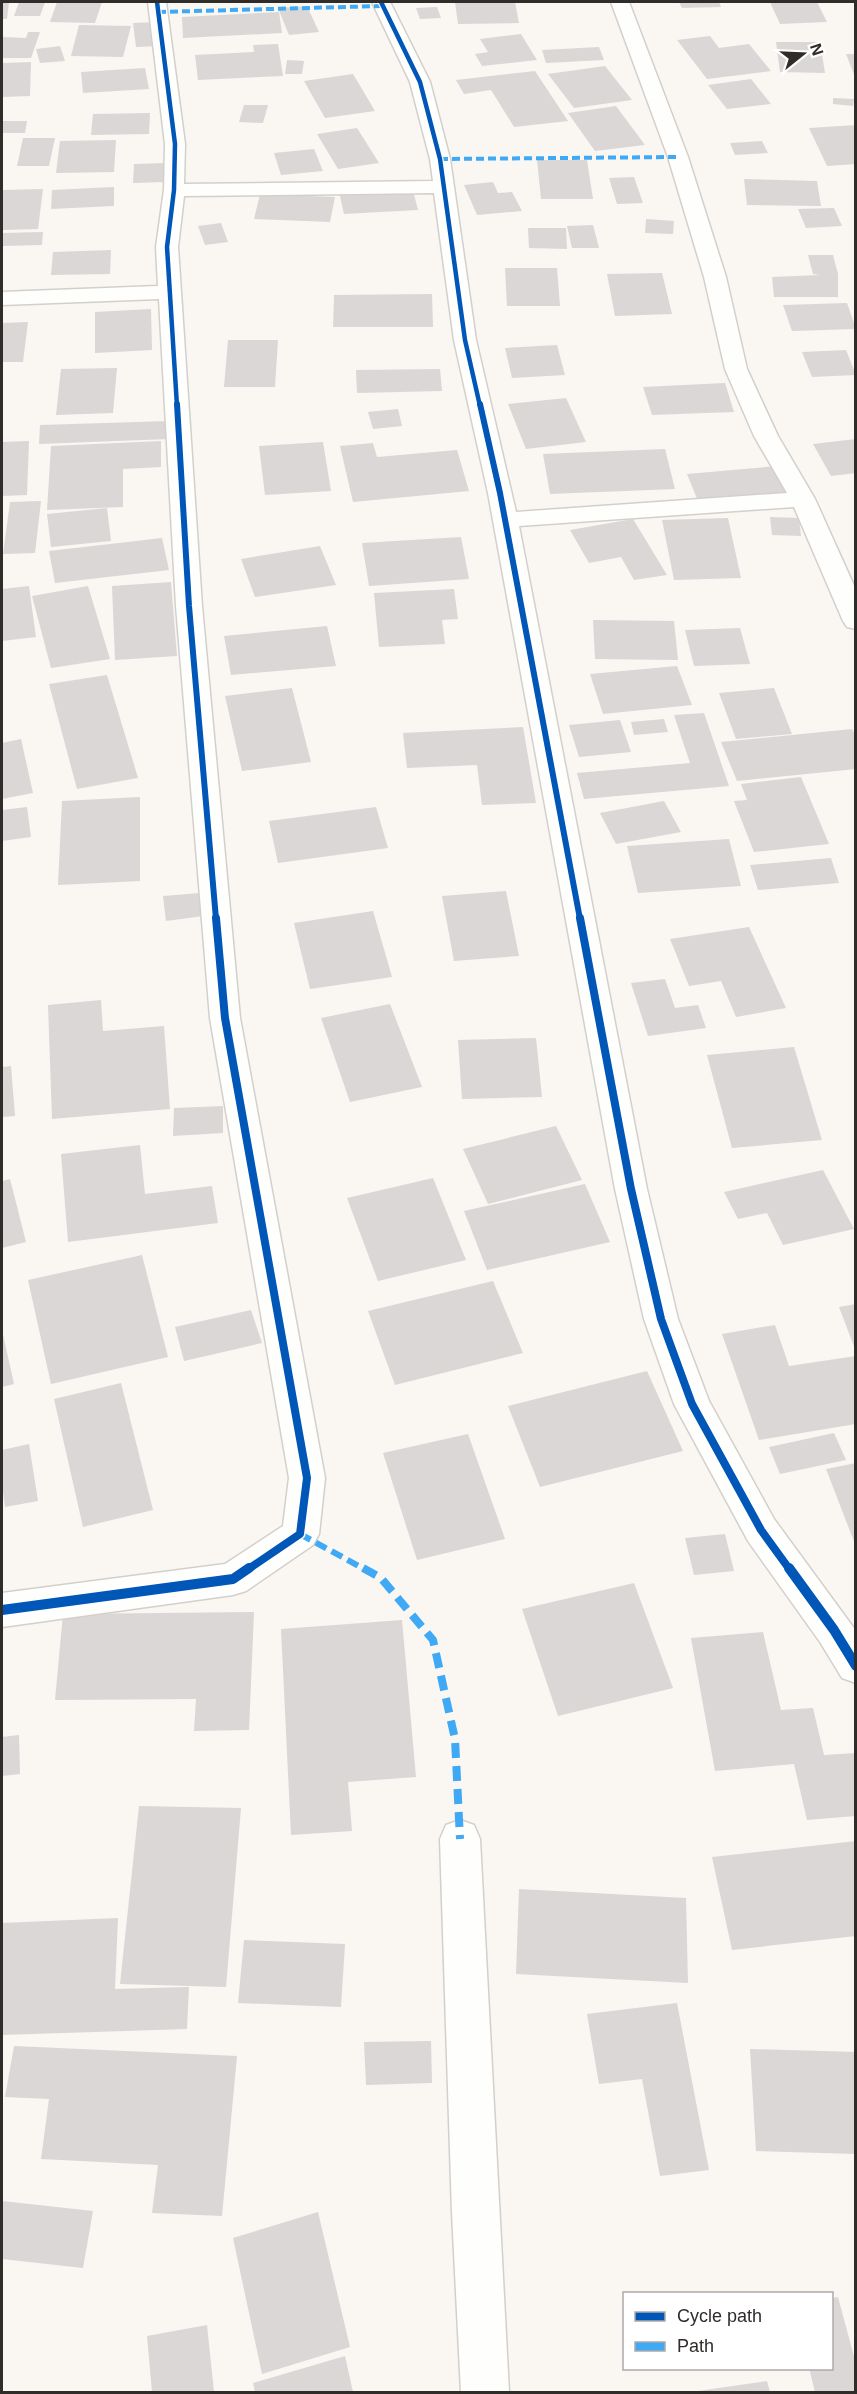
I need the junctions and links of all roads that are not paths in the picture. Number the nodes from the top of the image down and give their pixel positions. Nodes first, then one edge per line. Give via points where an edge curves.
1 (157, 2) edge
2 (381, 2) edge
3 (620, 2) edge
4 (444, 187) junction
5 (174, 190) junction
6 (171, 292) junction
7 (2, 299) edge
8 (803, 499) junction
9 (504, 520) junction
10 (855, 621) edge
11 (2, 1610) edge
12 (855, 1666) edge
13 (460, 1839) dead end
14 (485, 2392) edge

1 - 5 street via 175,144
2 - 4 street via 420,82
3 - 8 street via 678,157 715,277 736,369 766,436
4 - 5 street
4 - 9 street via 465,340
5 - 6 street via 167,247
6 - 7 street
6 - 11 street via 189,606 225,1018 307,1478 300,1534 233,1579
8 - 9 street
8 - 10 street
9 - 12 street via 631,1189 661,1319 692,1404 761,1530 834,1630
13 - 14 street

